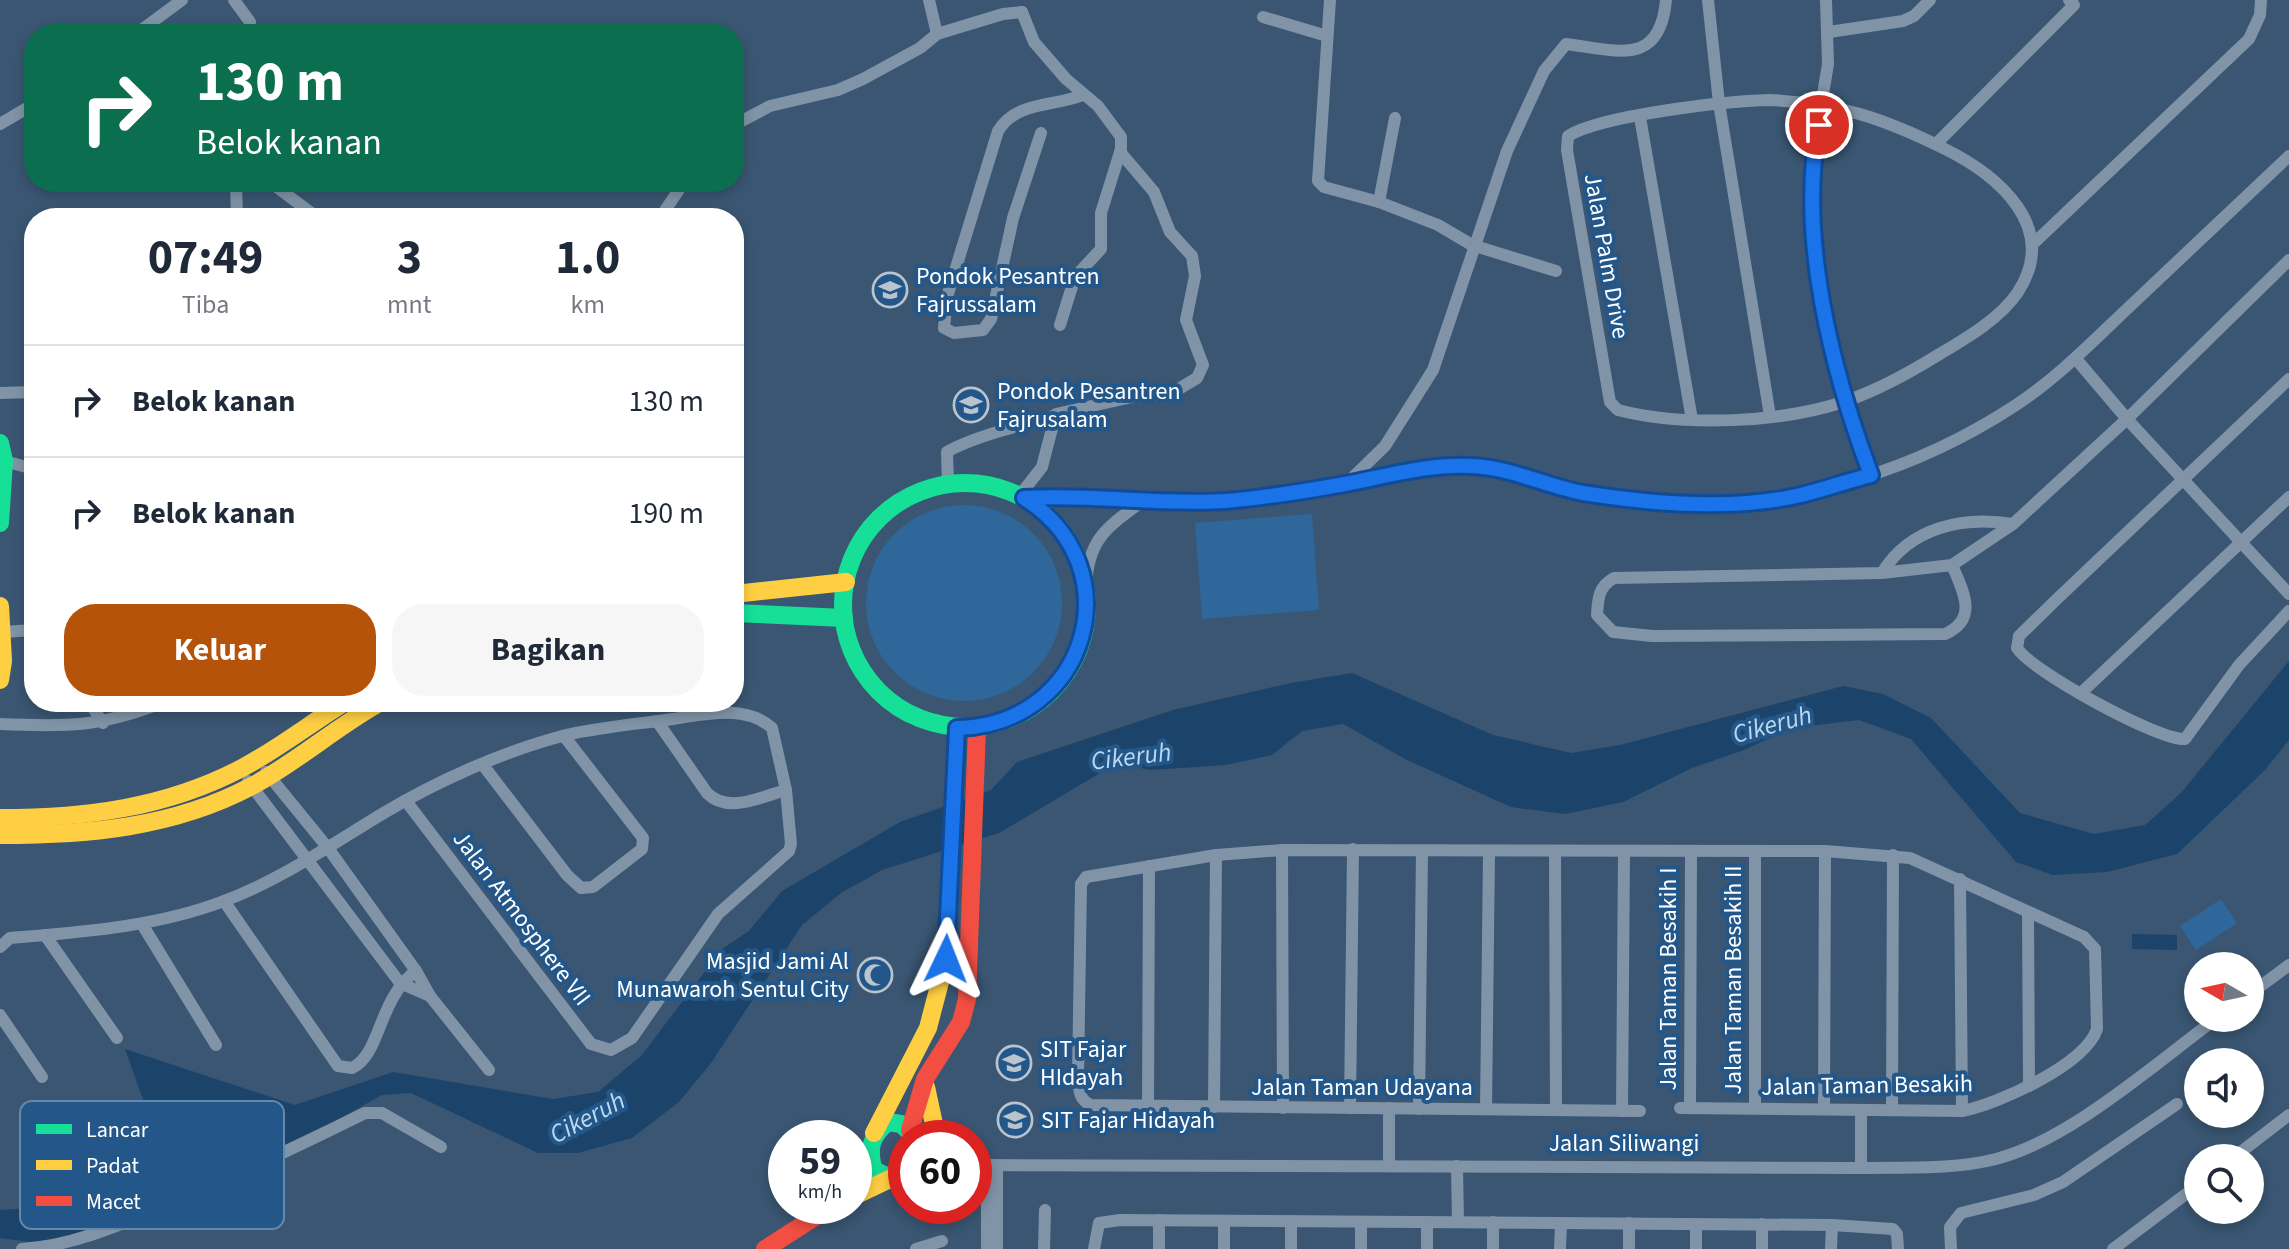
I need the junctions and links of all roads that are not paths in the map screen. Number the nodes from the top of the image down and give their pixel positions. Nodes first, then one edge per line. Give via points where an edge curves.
1 (182, 0) edge
2 (234, 0) edge
3 (929, 0) edge
4 (1028, 0) edge
5 (1330, 0) edge
6 (1666, 0) edge
7 (1708, 0) edge
8 (1826, 0) edge
9 (1930, 0) edge
10 (2261, 0) edge
11 (2074, 2) edge
12 (1022, 12) junction
13 (1263, 17) dead end
14 (250, 22) dead end
15 (150, 24) edge
16 (1829, 32) junction
17 (937, 34) junction
18 (1327, 36) junction
19 (1083, 95) junction
20 (1822, 102) junction
21 (1719, 103) junction
22 (24, 114) edge
23 (1640, 117) junction
24 (1395, 118) dead end
25 (744, 120) edge
26 (0, 124) edge
27 (1041, 133) dead end
28 (1936, 144) junction
29 (1120, 152) junction
30 (2289, 156) edge
31 (283, 192) edge
32 (1379, 202) junction
33 (305, 208) edge
34 (2034, 243) junction
35 (1472, 245) junction
36 (2289, 260) edge
37 (1556, 271) dead end
38 (1060, 325) dead end
39 (2076, 359) junction
40 (2289, 379) edge
41 (24, 392) edge
42 (0, 393) edge
43 (1844, 402) junction
44 (1056, 414) junction
45 (1770, 416) junction
46 (2127, 419) junction
47 (1692, 420) junction
48 (2, 452) edge
49 (24, 464) edge
50 (1871, 475) junction
51 (2184, 477) junction
52 (948, 484) junction
53 (1346, 484) junction
54 (1022, 497) junction
55 (2289, 497) edge
56 (1143, 501) junction
57 (0, 523) edge
58 (2013, 524) junction
59 (2243, 541) junction
60 (1952, 565) junction
61 (1882, 573) junction
62 (846, 582) junction
63 (1086, 586) junction
64 (744, 593) edge
65 (2289, 594) edge
66 (0, 606) edge
67 (2289, 611) edge
68 (744, 613) edge
69 (844, 618) junction
70 (24, 631) edge
71 (2, 632) edge
72 (0, 680) edge
73 (2081, 693) junction
74 (96, 712) edge
75 (139, 712) edge
76 (330, 712) edge
77 (362, 712) edge
78 (657, 721) junction
79 (103, 723) junction
80 (0, 724) edge
81 (957, 728) junction
82 (977, 728) junction
83 (564, 736) junction
84 (258, 759) junction
85 (483, 765) junction
86 (239, 770) junction
87 (269, 775) junction
88 (251, 786) junction
89 (786, 790) junction
90 (406, 801) junction
91 (0, 818) edge
92 (0, 835) edge
93 (328, 848) junction
94 (1353, 849) junction
95 (1282, 850) junction
96 (1422, 851) junction
97 (1624, 851) junction
98 (1691, 851) junction
99 (1825, 851) junction
100 (1555, 852) junction
101 (1755, 852) junction
102 (1489, 853) junction
103 (1216, 855) junction
104 (1893, 855) junction
105 (305, 861) junction
106 (1149, 866) junction
107 (1960, 879) junction
108 (224, 901) junction
109 (2028, 913) junction
110 (142, 924) junction
111 (45, 935) junction
112 (3, 940) edge
113 (2289, 965) edge
114 (416, 971) junction
115 (400, 983) junction
116 (2264, 984) edge
117 (430, 996) junction
118 (0, 1015) edge
119 (2197, 1032) edge
120 (117, 1038) dead end
121 (216, 1045) dead end
122 (489, 1070) dead end
123 (42, 1077) dead end
124 (925, 1079) junction
125 (2029, 1086) junction
126 (2177, 1104) dead end
127 (1148, 1107) junction
128 (1214, 1107) junction
129 (1283, 1108) junction
130 (1350, 1108) junction
131 (1389, 1108) junction
132 (1685, 1108) joint
133 (1755, 1108) junction
134 (1419, 1109) junction
135 (1486, 1109) junction
136 (1824, 1109) junction
137 (1556, 1110) junction
138 (1861, 1110) junction
139 (1892, 1110) junction
140 (1622, 1111) junction
141 (1640, 1111) dead end
142 (1962, 1111) junction
143 (2289, 1115) edge
144 (916, 1120) edge
145 (933, 1120) edge
146 (888, 1126) edge
147 (874, 1133) junction
148 (872, 1137) edge
149 (2251, 1144) edge
150 (441, 1147) dead end
151 (284, 1153) edge
152 (992, 1165) edge
153 (1389, 1166) junction
154 (1457, 1166) junction
155 (1861, 1168) junction
156 (2184, 1196) edge
157 (1045, 1210) dead end
158 (992, 1211) edge
159 (1159, 1220) junction
160 (1224, 1221) junction
161 (1291, 1221) junction
162 (1361, 1222) junction
163 (1427, 1222) junction
164 (1458, 1222) junction
165 (1493, 1222) junction
166 (1561, 1223) junction
167 (1629, 1223) junction
168 (802, 1224) edge
169 (987, 1224) edge
170 (1696, 1224) junction
171 (1762, 1224) junction
172 (1832, 1225) junction
173 (123, 1229) edge
174 (942, 1241) dead end
175 (22, 1249) edge
176 (42, 1249) edge
177 (765, 1249) edge
178 (916, 1249) edge
179 (987, 1249) edge
180 (997, 1249) edge
181 (1044, 1249) edge
182 (1094, 1249) edge
183 (1159, 1249) edge
184 (1224, 1249) edge
185 (1291, 1249) edge
186 (1361, 1249) edge
187 (1427, 1249) edge
188 (1493, 1249) edge
189 (1560, 1249) edge
190 (1629, 1249) edge
191 (1696, 1249) edge
192 (1762, 1249) edge
193 (1831, 1249) edge
194 (1898, 1249) edge
195 (1951, 1249) edge
196 (2113, 1249) edge

1 - 15 street
2 - 14 street
3 - 17 street
4 - 12 street
5 - 18 street
6 - 35 street via 1655,40 1640,50 1566,44 1544,71
7 - 21 street
8 - 16 street
9 - 16 street via 1903,21
10 - 34 street via 2260,15 2240,49
11 - 28 street
12 - 17 street
12 - 19 street via 1034,42
13 - 18 street
16 - 20 street
17 - 25 street via 863,79 770,106
18 - 32 street via 1318,181
19 - 27 street via 1021,110 1006,118 998,131 946,305 944,328 954,333 983,330 991,319 1013,218
19 - 29 street via 1113,123 1121,137
20 - 21 street, Jalan Palm Drive
20 - 28 street, Jalan Palm Drive
20 - 43 street via 1812,161 1811,225
21 - 23 street, Jalan Palm Drive
21 - 45 street
22 - 26 street
23 - 47 street
23 - 47 street, Jalan Palm Drive via 1568,136 1607,386 1618,410
24 - 32 street
28 - 34 street, Jalan Palm Drive via 2011,195
29 - 38 street via 1101,213 1101,249 1075,277
29 - 44 street via 1154,192 1170,232 1192,256 1195,276 1186,320 1203,365 1197,378 1172,393
30 - 39 street
31 - 33 street
32 - 35 street
34 - 43 street, Jalan Palm Drive via 2018,291 1970,336 1910,372
35 - 37 street
35 - 53 street via 1433,370 1385,446
36 - 46 street
39 - 46 street
39 - 50 street via 2019,404 1951,445
40 - 51 street
41 - 42 street
43 - 45 street, Jalan Palm Drive
43 - 50 street
44 - 52 street via 947,452
44 - 54 street via 1042,467
45 - 47 street, Jalan Palm Drive
46 - 51 street
46 - 58 street
48 - 49 street
48 - 57 main road
50 - 53 street via 1800,495 1737,502 1584,493 1475,466 1406,471
51 - 59 street
51 - 73 street via 2019,636 2017,648 2025,661
52 - 54 main road via 997,487
52 - 62 main road via 919,492 871,528
53 - 56 street via 1224,501
54 - 56 street
54 - 63 main road via 1046,513 1072,546
55 - 59 street
56 - 63 street via 1093,545
58 - 60 street
58 - 61 street via 1970,519 1944,527 1902,549
59 - 65 street
59 - 73 street
60 - 61 street
60 - 61 street via 1967,611 1964,621 1945,634 1652,636 1613,632 1597,615 1598,595 1614,578
62 - 64 main road
62 - 69 main road
63 - 82 main road via 1086,626 1073,664 1038,703 1015,717
66 - 71 main road
67 - 73 street via 2239,665 2185,739 2147,728
68 - 69 main road
69 - 81 main road via 869,681 924,721
70 - 71 street
71 - 72 main road
74 - 79 street
75 - 79 street
76 - 84 main road
77 - 87 main road
78 - 83 street
78 - 89 street via 718,802 733,804
78 - 89 street via 743,713 759,719 772,728
79 - 80 street
81 - 82 main road
81 - 147 main road via 946,959 922,1042
82 - 124 main road via 967,999 961,1022
83 - 85 street
83 - 85 street via 643,838 642,849 587,889 567,875
84 - 86 main road
84 - 87 street
85 - 90 street
86 - 88 street
86 - 91 main road via 159,802 116,812
87 - 88 main road
87 - 93 street
88 - 92 main road via 165,820 116,831
88 - 105 street
89 - 90 street, Jalan Atmosphere VII via 789,851 718,914 632,1038 611,1050 591,1044
90 - 93 street
93 - 105 street
93 - 114 street
94 - 95 street
94 - 96 street
94 - 130 street
95 - 103 street
95 - 129 street
96 - 102 street
96 - 134 street
97 - 98 street
97 - 100 street
97 - 140 street
98 - 101 street
98 - 132 street, Jalan Taman Besakih I
99 - 101 street
99 - 104 street
99 - 136 street
100 - 102 street
100 - 137 street
101 - 133 street, Jalan Taman Besakih II
102 - 135 street
103 - 106 street
103 - 128 street
104 - 107 street via 1933,865
104 - 139 street
105 - 108 street
105 - 115 street
106 - 127 street
106 - 127 street, Jalan Taman Udayana via 1086,877 1080,894 1078,991 1078,1078 1084,1102
107 - 109 street
107 - 142 street
108 - 110 street
108 - 115 street via 338,1066 352,1068 366,1058
109 - 125 street
109 - 125 street, Jalan Taman Besakih via 2084,937 2095,949 2097,1029 2087,1046
110 - 111 street
110 - 121 street
111 - 112 street
111 - 120 street
113 - 116 street
114 - 115 street
114 - 117 street
115 - 117 street
117 - 122 street
118 - 123 street
119 - 155 street, Jalan Siliwangi via 2065,1127 2014,1154 1976,1163
124 - 144 main road
124 - 145 main road
125 - 142 street, Jalan Taman Besakih via 1996,1104
126 - 195 street via 2063,1182 2034,1195 1961,1213 1950,1227
127 - 128 street, Jalan Taman Udayana
128 - 129 street, Jalan Taman Udayana
129 - 130 street, Jalan Taman Udayana
130 - 131 street, Jalan Taman Udayana
131 - 134 street, Jalan Taman Udayana
131 - 153 street
132 - 133 street, Jalan Taman Besakih
133 - 136 street, Jalan Taman Besakih
134 - 135 street, Jalan Taman Udayana
135 - 137 street, Jalan Taman Udayana
136 - 138 street, Jalan Taman Besakih
137 - 140 street, Jalan Taman Udayana
138 - 139 street, Jalan Taman Besakih
138 - 155 street
139 - 142 street, Jalan Taman Besakih
140 - 141 street, Jalan Taman Udayana
143 - 149 street
146 - 147 main road
147 - 148 main road
150 - 151 street via 382,1113 365,1113
152 - 153 street, Jalan Siliwangi
153 - 154 street, Jalan Siliwangi
154 - 155 street, Jalan Siliwangi
154 - 164 street
156 - 196 street
157 - 181 street
158 - 180 street
159 - 160 street
159 - 182 street via 1099,1223
159 - 183 street
160 - 161 street
160 - 184 street
161 - 162 street
161 - 185 street
162 - 163 street
162 - 186 street
163 - 164 street
163 - 187 street
164 - 165 street
165 - 166 street
165 - 188 street
166 - 167 street
166 - 189 street
167 - 170 street
167 - 190 street
168 - 177 main road
169 - 179 street
170 - 171 street
170 - 191 street
171 - 172 street
171 - 192 street
172 - 193 street
172 - 194 street via 1893,1229
173 - 176 street via 97,1241
174 - 178 street
175 - 176 street

